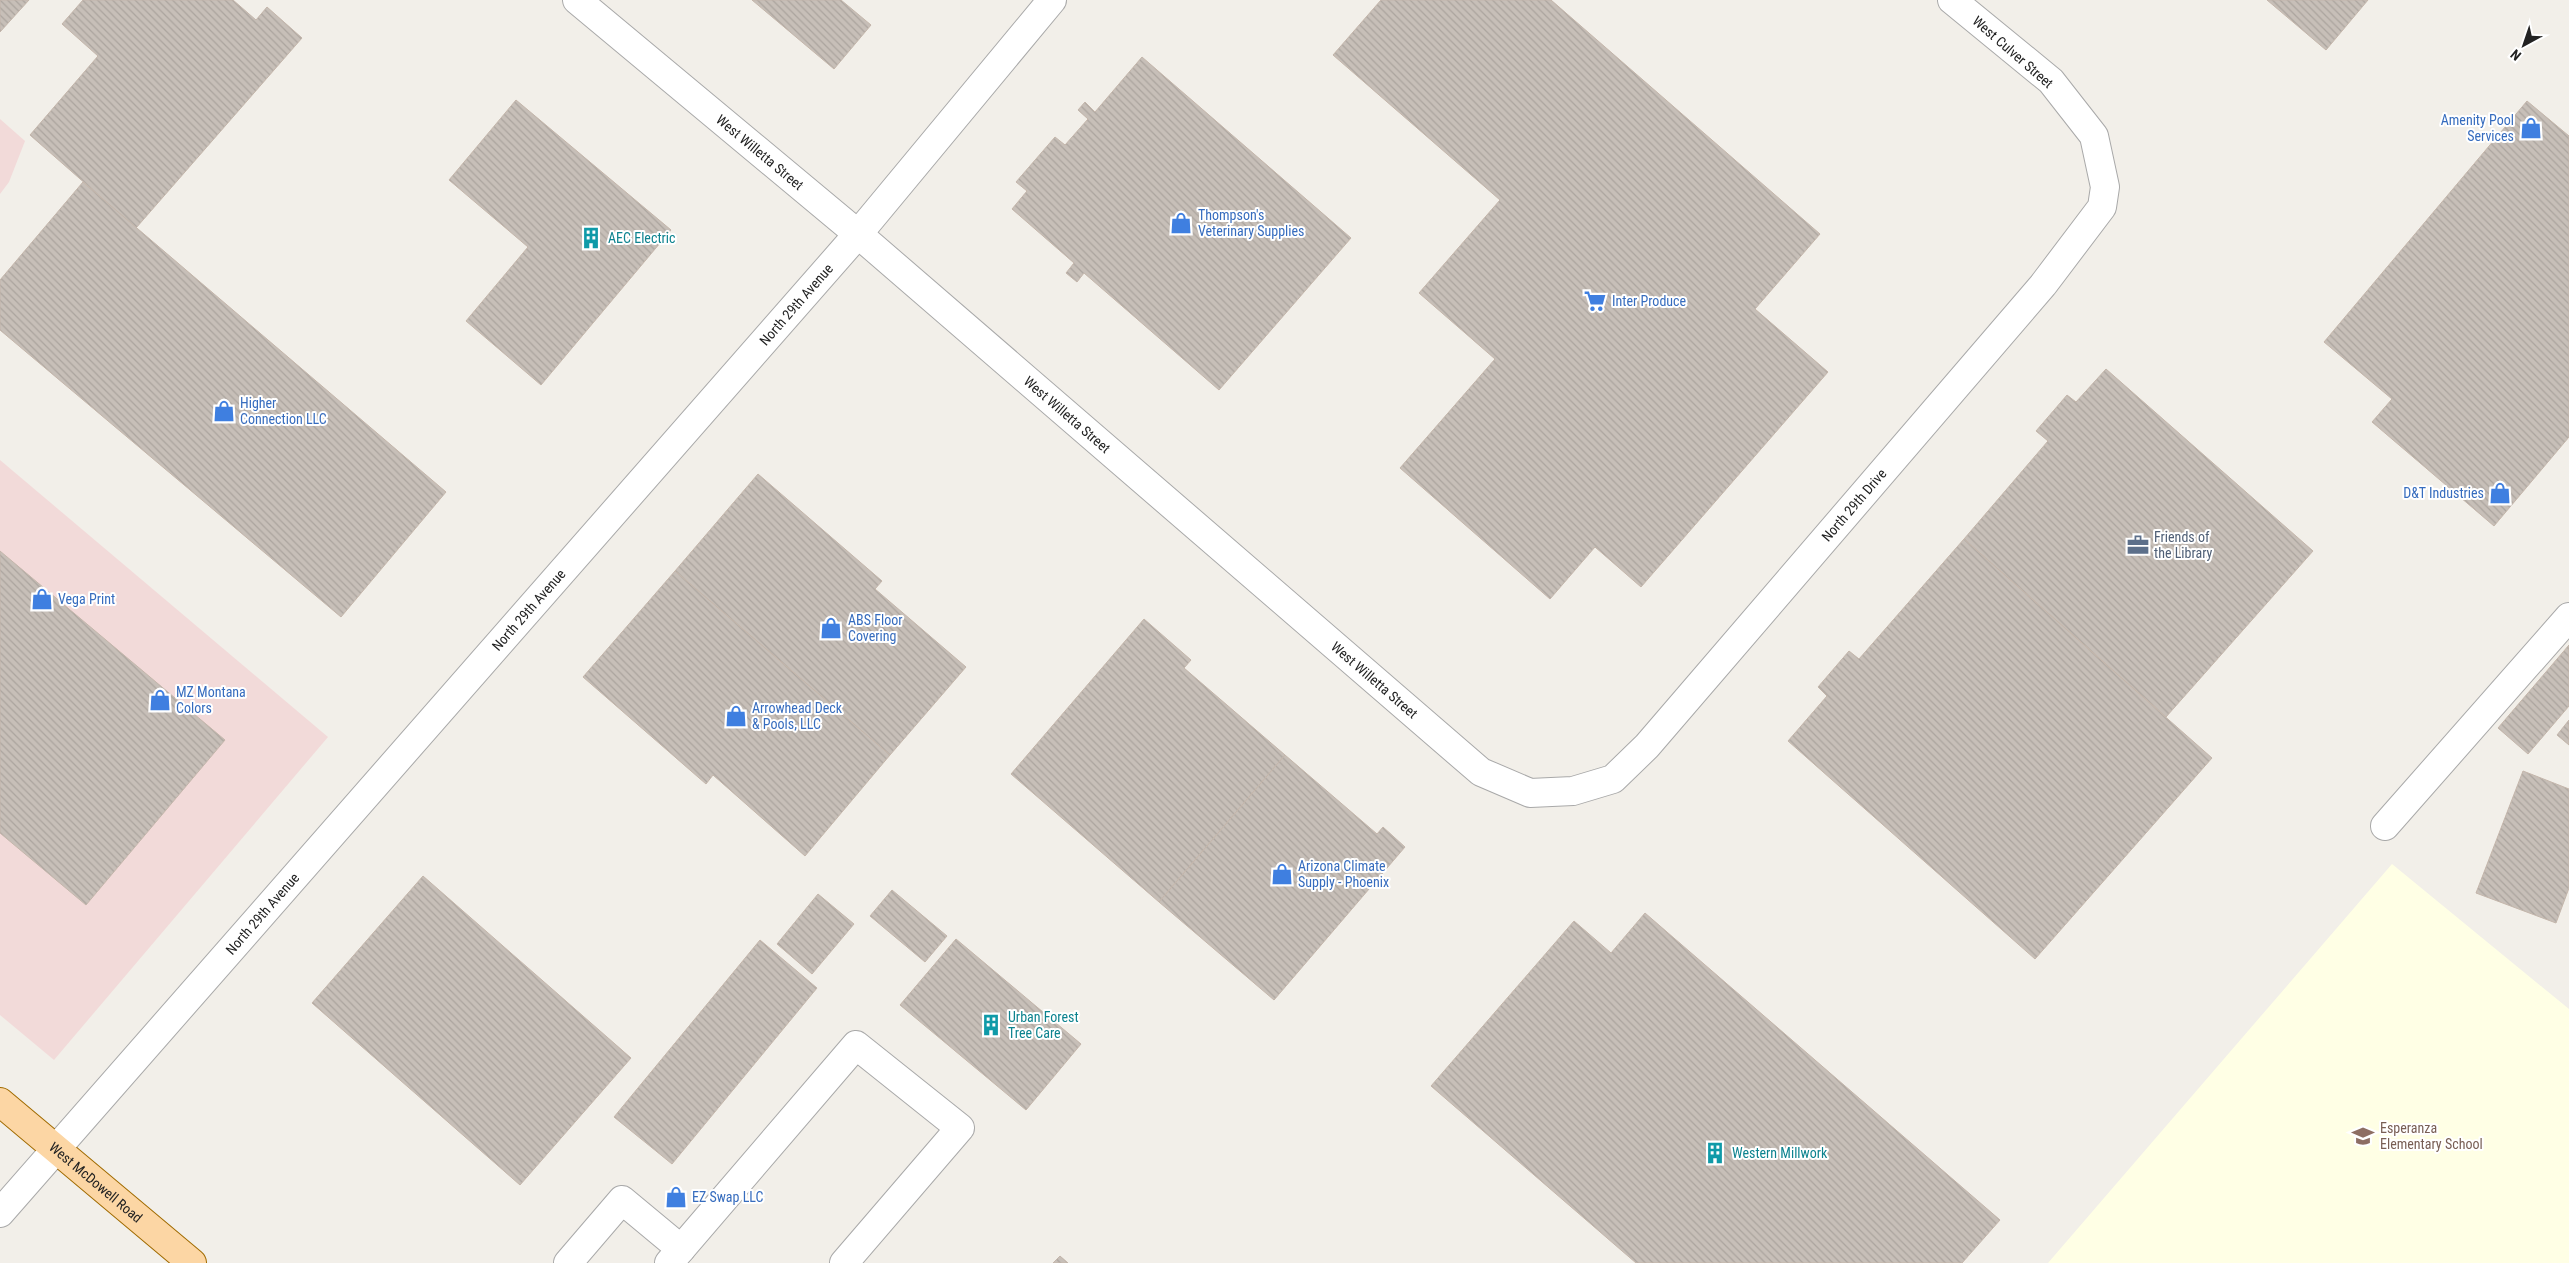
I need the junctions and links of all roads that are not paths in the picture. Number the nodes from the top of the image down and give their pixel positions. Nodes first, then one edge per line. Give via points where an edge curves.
1 (578, 0) edge
2 (1052, 0) edge
3 (1952, 0) edge
4 (2105, 188) joint
5 (858, 234) junction
6 (2569, 618) edge
7 (1573, 791) joint
8 (2385, 826) dead end
9 (0, 1102) edge
10 (56, 1149) junction
11 (0, 1213) edge
12 (675, 1256) edge
13 (192, 1263) edge
14 (568, 1263) edge
15 (844, 1263) edge

1 - 5 street, West Willetta Street
2 - 5 street, North 29th Avenue
3 - 4 street, West Culver Street via 2051,81 2094,136
4 - 7 street, North 29th Drive via 2102,207 2042,285 1647,746 1613,780
5 - 7 street, West Willetta Street via 1480,772 1530,793
5 - 10 street, North 29th Avenue
6 - 8 street
9 - 10 main road, West McDowell Road
10 - 11 street, North 29th Avenue
10 - 13 main road, West McDowell Road
12 - 14 street via 622,1200
12 - 15 street via 856,1045 960,1128

